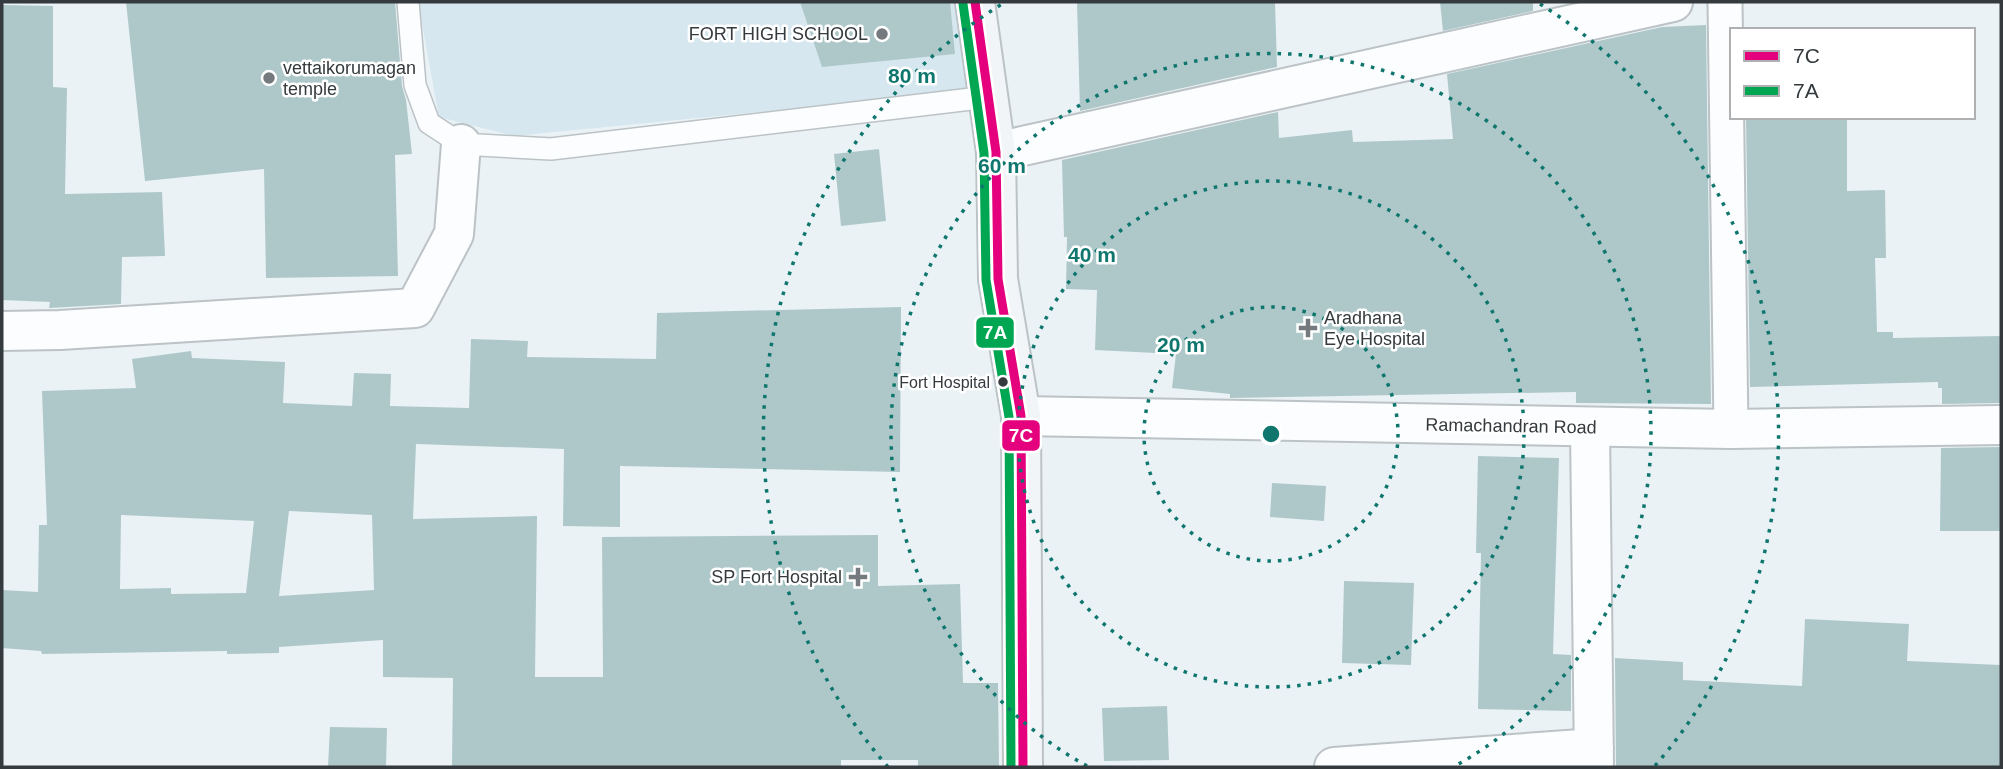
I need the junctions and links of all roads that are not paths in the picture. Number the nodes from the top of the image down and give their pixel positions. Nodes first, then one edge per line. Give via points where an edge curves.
1 (408, 2) edge
2 (975, 2) edge
3 (1673, 2) edge
4 (1725, 2) edge
5 (988, 97) junction
6 (461, 144) junction
7 (996, 152) junction
8 (2, 331) edge
9 (1021, 416) junction
10 (2001, 425) edge
11 (1590, 428) junction
12 (1731, 429) junction
13 (1594, 758) edge
14 (1023, 767) edge
15 (1334, 767) edge

1 - 6 lane via 415,85 429,123
2 - 5 main road
3 - 7 street
4 - 12 street
5 - 6 lane via 551,149
5 - 7 main road
6 - 8 street via 454,234 415,308
7 - 9 main road via 998,279
9 - 11 street, Ramachandran Road
9 - 14 main road
10 - 12 street, Ramachandran Road
11 - 12 street, Ramachandran Road
11 - 13 street
13 - 15 street

